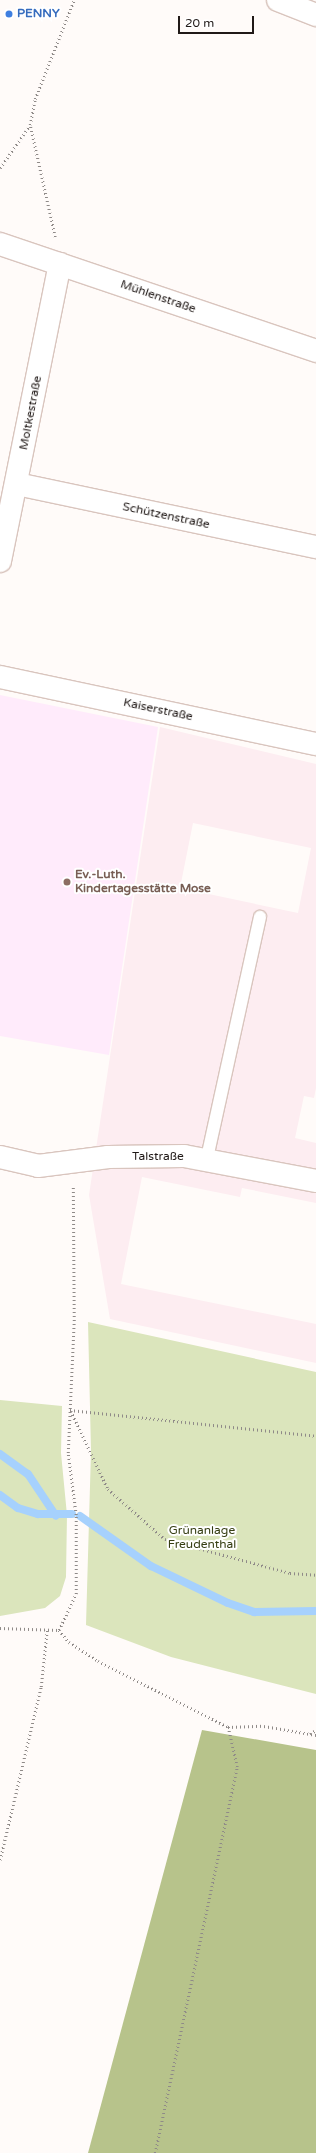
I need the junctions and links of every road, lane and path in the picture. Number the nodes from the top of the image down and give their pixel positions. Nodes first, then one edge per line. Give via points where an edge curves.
1 (74, 0) edge
2 (278, 0) edge
3 (316, 15) edge
4 (30, 125) junction
5 (0, 168) edge
6 (0, 244) edge
7 (60, 264) junction
8 (316, 351) edge
9 (17, 484) junction
10 (316, 547) edge
11 (0, 561) edge
12 (0, 677) edge
13 (316, 744) edge
14 (260, 917) dead end
15 (0, 1157) edge
16 (207, 1158) junction
17 (71, 1164) junction
18 (316, 1181) edge
19 (70, 1410) junction
20 (316, 1436) edge
21 (316, 1575) edge
22 (0, 1628) edge
23 (47, 1630) junction
24 (59, 1630) junction
25 (228, 1727) junction
26 (316, 1730) edge
27 (310, 1734) junction
28 (316, 1736) edge
29 (0, 1860) edge
30 (155, 2153) edge

1 - 4 path via 35,99
2 - 3 street
4 - 5 path
4 - 7 path
6 - 7 street, Mühlenstraße
7 - 8 street, Mühlenstraße
7 - 9 street, Moltkestraße
9 - 10 street, Schützenstraße
9 - 11 street, Moltkestraße
12 - 13 street, Kaiserstraße
14 - 16 lane
15 - 17 street, Talstraße via 38,1166
16 - 17 street, Talstraße via 108,1157
16 - 18 street, Talstraße
17 - 19 path via 74,1321
19 - 20 path
19 - 21 path via 108,1489 165,1539 290,1573
19 - 24 path via 68,1453 76,1516 76,1594
22 - 23 path
23 - 24 path
23 - 29 path via 41,1687
24 - 25 path via 69,1642 98,1661
25 - 27 path via 264,1726
25 - 30 path via 237,1767
26 - 27 path
27 - 28 path

